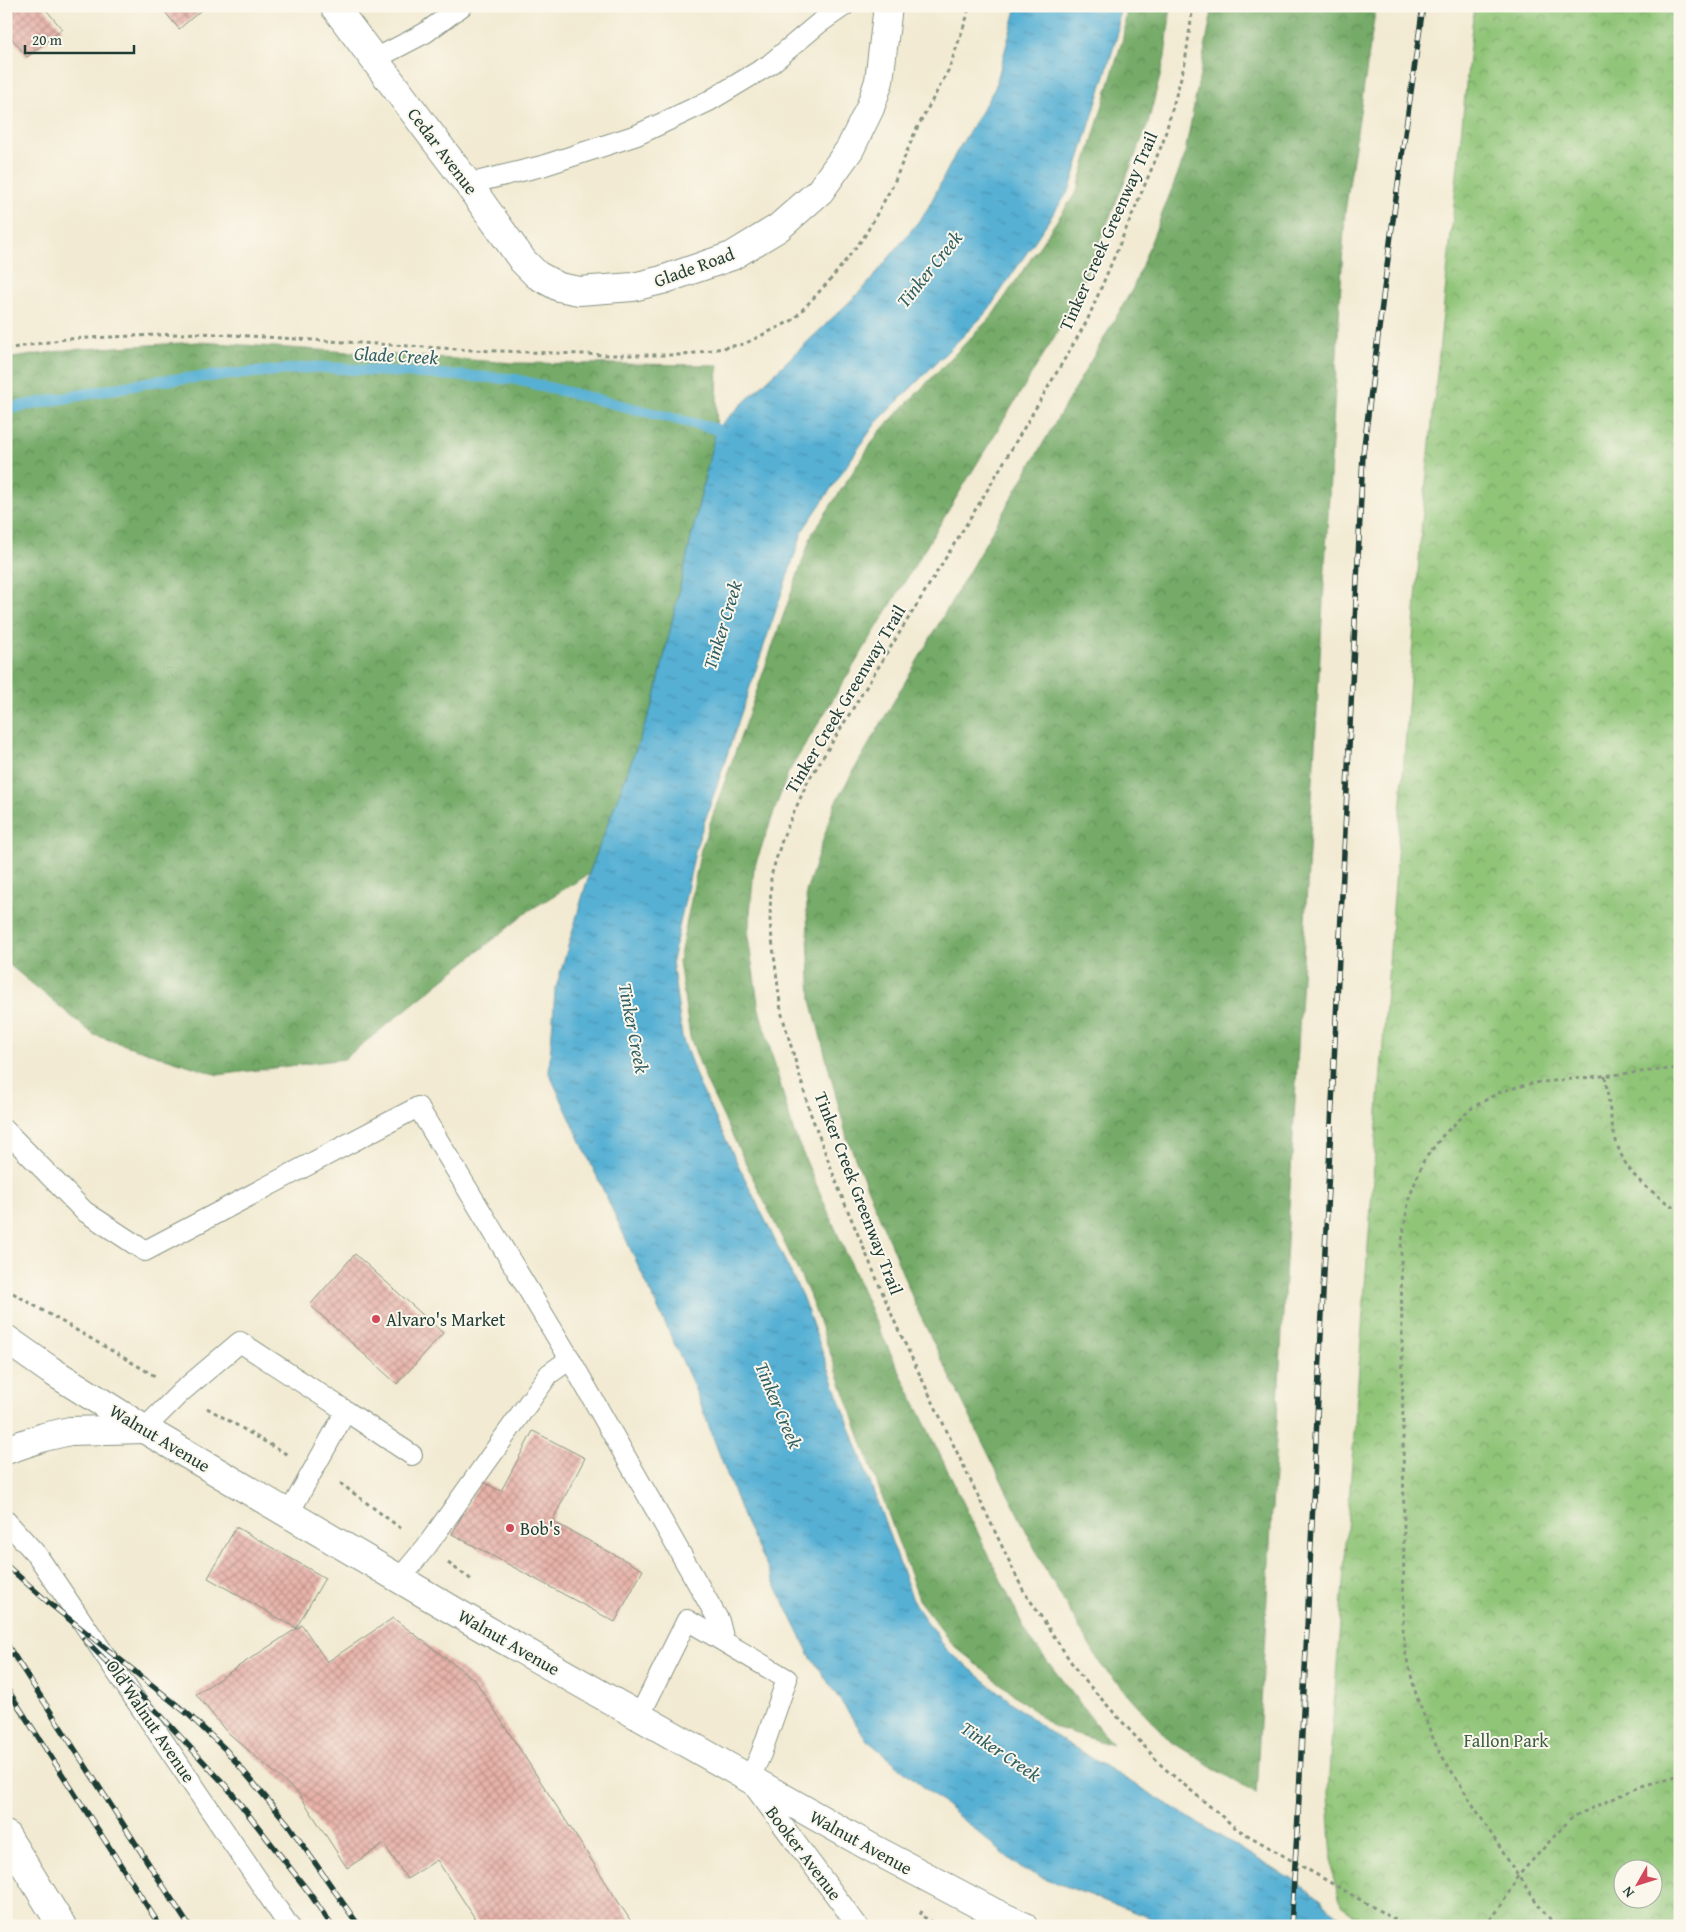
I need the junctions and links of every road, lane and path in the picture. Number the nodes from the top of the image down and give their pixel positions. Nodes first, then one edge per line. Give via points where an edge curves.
1 (334, 6) edge
2 (462, 6) edge
3 (844, 6) edge
4 (888, 6) edge
5 (1193, 6) edge
6 (375, 60) junction
7 (468, 184) junction
8 (559, 287) joint
9 (1680, 1068) edge
10 (1605, 1076) junction
11 (6, 1131) edge
12 (1680, 1210) edge
13 (6, 1289) edge
14 (6, 1339) edge
15 (570, 1359) junction
16 (147, 1372) dead end
17 (201, 1404) dead end
18 (346, 1411) junction
19 (144, 1429) junction
20 (6, 1450) edge
21 (283, 1452) dead end
22 (412, 1455) dead end
23 (346, 1486) dead end
24 (288, 1515) junction
25 (6, 1521) edge
26 (404, 1530) dead end
27 (399, 1579) junction
28 (724, 1642) junction
29 (639, 1717) junction
30 (1680, 1775) edge
31 (749, 1780) junction
32 (6, 1835) edge
33 (1518, 1876) junction
34 (62, 1926) edge
35 (289, 1926) edge
36 (858, 1926) edge
37 (1023, 1926) edge
38 (1406, 1926) edge
39 (1485, 1926) edge
40 (1556, 1926) edge

1 - 6 street, Cedar Avenue
2 - 6 lane via 425,34
3 - 7 lane via 769,65 700,105 637,134 542,166
4 - 8 street, Glade Road via 879,81 850,149 820,191 778,228 732,256 662,280 633,287 579,291
5 - 38 path, Tinker Creek Greenway Trail via 1185,63 1164,142 1087,321 807,783 783,837 771,876 770,923 781,1011 810,1112 836,1183 897,1327 1022,1588 1079,1674 1163,1767 1237,1829
6 - 7 street, Cedar Avenue
7 - 8 street, Cedar Avenue via 523,261 537,275
9 - 10 path
10 - 12 path via 1616,1144 1625,1166 1641,1184
10 - 33 path via 1533,1083 1502,1091 1473,1107 1444,1134 1424,1160 1408,1198 1401,1247 1403,1631 1406,1656 1417,1698 1437,1748
11 - 15 lane via 84,1211 146,1251 418,1107
13 - 16 path
14 - 19 street, Walnut Avenue
15 - 27 lane via 548,1374 426,1547
15 - 28 lane via 719,1622
17 - 21 path
18 - 19 lane via 240,1342 181,1392
18 - 22 lane
18 - 24 lane
19 - 20 street via 70,1431
19 - 24 street, Walnut Avenue
23 - 26 path
24 - 27 street, Walnut Avenue
25 - 35 lane, Old Walnut Avenue via 37,1555
27 - 29 street, Walnut Avenue
28 - 29 lane via 687,1620
28 - 31 lane via 787,1679
29 - 31 street, Walnut Avenue
30 - 33 path via 1642,1786 1572,1817
31 - 36 lane, Booker Avenue
31 - 37 street, Walnut Avenue
32 - 34 street
33 - 39 path
33 - 40 path

